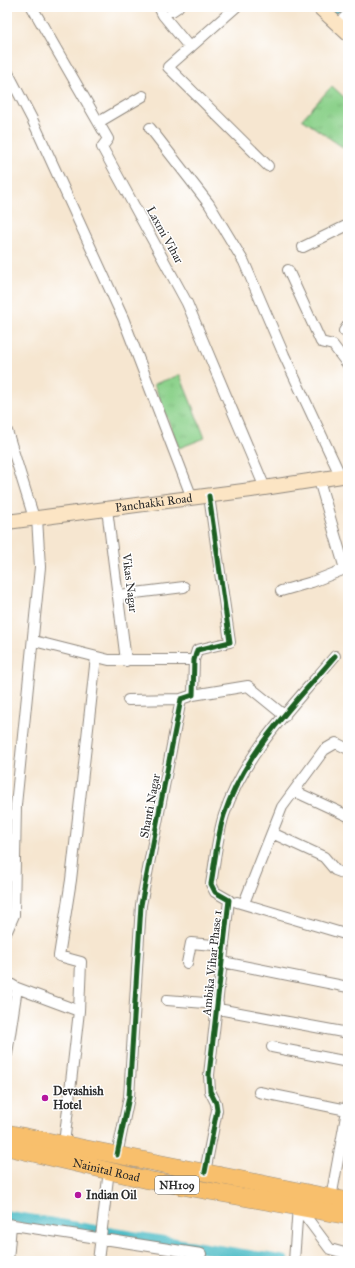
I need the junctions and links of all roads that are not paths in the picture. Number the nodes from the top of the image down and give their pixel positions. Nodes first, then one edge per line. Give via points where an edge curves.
1 (32, 7) edge
2 (159, 7) edge
3 (236, 7) edge
4 (319, 7) edge
5 (344, 22) edge
6 (190, 48) junction
7 (7, 71) edge
8 (143, 96) dead end
9 (99, 122) junction
10 (150, 128) dead end
11 (268, 166) dead end
12 (348, 225) edge
13 (303, 248) dead end
14 (288, 270) dead end
15 (348, 366) edge
16 (7, 431) edge
17 (344, 476) edge
18 (319, 480) junction
19 (265, 488) junction
20 (209, 496) junction
21 (192, 498) junction
22 (108, 509) junction
23 (36, 518) junction
24 (7, 522) edge
25 (184, 587) dead end
26 (281, 591) dead end
27 (119, 594) junction
28 (34, 641) junction
29 (335, 656) dead end
30 (96, 658) junction
31 (194, 660) junction
32 (126, 661) junction
33 (193, 695) junction
34 (181, 699) junction
35 (128, 700) dead end
36 (285, 716) junction
37 (348, 749) edge
38 (294, 791) junction
39 (348, 816) edge
40 (272, 833) junction
41 (348, 875) edge
42 (228, 900) junction
43 (244, 903) junction
44 (7, 931) edge
45 (348, 935) edge
46 (224, 946) junction
47 (187, 962) dead end
48 (223, 962) junction
49 (7, 982) edge
50 (348, 987) edge
51 (17, 988) junction
52 (167, 1000) dead end
53 (218, 1007) junction
54 (79, 1011) junction
55 (348, 1033) edge
56 (272, 1047) dead end
57 (7, 1054) edge
58 (348, 1062) edge
59 (260, 1092) dead end
60 (347, 1108) edge
61 (7, 1133) edge
62 (64, 1144) junction
63 (7, 1147) edge
64 (113, 1162) junction
65 (205, 1172) junction
66 (200, 1189) junction
67 (299, 1199) junction
68 (348, 1201) edge
69 (330, 1205) junction
70 (348, 1216) edge
71 (9, 1225) edge
72 (101, 1234) junction
73 (201, 1254) dead end
74 (348, 1254) edge
75 (294, 1259) edge
76 (8, 1261) edge
77 (98, 1261) edge

1 - 9 street, Laxmi Vihar
2 - 6 street via 163,16
3 - 6 street
4 - 5 main road
6 - 11 street via 168,67
7 - 21 street via 32,119 123,318
8 - 9 street
9 - 19 street, Laxmi Vihar via 108,139 102,147 187,303
10 - 17 street via 209,204 244,262 284,355
12 - 13 street
14 - 15 street via 321,342 333,345
16 - 23 street
17 - 18 main road, Panchakki Road
18 - 19 main road, Panchakki Road
18 - 26 street via 345,569
19 - 20 main road, Panchakki Road
20 - 21 main road, Panchakki Road
20 - 31 street via 230,642 197,650
21 - 22 main road, Panchakki Road
22 - 23 main road, Panchakki Road
22 - 27 street, Vikas Nagar
23 - 24 main road, Panchakki Road
23 - 28 street via 40,567
25 - 27 street
27 - 32 street, Vikas Nagar
28 - 30 street
28 - 44 street via 16,805 14,915
29 - 36 street, Ambika Vihar Phase 1
30 - 32 street
30 - 54 street via 71,880 59,956 81,962
31 - 32 street
31 - 33 street
33 - 34 street
33 - 36 street via 248,686
34 - 35 street
34 - 64 street, Shanti Nagar via 141,905 129,1097
36 - 42 street, Ambika Vihar Phase 1 via 250,758 224,816 211,884 215,892
37 - 38 street via 336,744 324,750
38 - 39 street
38 - 40 street via 282,807
40 - 41 street via 324,857 335,870
40 - 43 street
42 - 43 street
42 - 46 street, Ambika Vihar Phase 1
43 - 45 street
46 - 47 street via 191,943
46 - 48 street, Ambika Vihar Phase 1
48 - 50 street
48 - 53 street, Ambika Vihar Phase 1
49 - 51 street
51 - 54 street
51 - 57 street
52 - 53 street
53 - 55 street
53 - 65 street, Ambika Vihar Phase 1 via 209,1075 210,1091 217,1110
54 - 62 street
56 - 58 street
59 - 60 street
60 - 69 street
61 - 62 highway, Nainital Road / NH109
62 - 64 highway, Nainital Road / NH109
63 - 64 highway, Nainital Road / NH109
64 - 65 highway, Nainital Road / NH109
64 - 66 highway, Nainital Road / NH109 via 148,1180
64 - 72 street, Shanti Nagar
65 - 66 highway
65 - 67 highway, Nainital Road / NH109
66 - 67 highway, Nainital Road / NH109
67 - 69 highway, Nainital Road / NH109
67 - 74 street via 330,1249
67 - 75 street
68 - 69 highway, Nainital Road / NH109
69 - 70 highway, Nainital Road / NH109
71 - 72 street
71 - 76 street
72 - 73 street
72 - 77 street, Shanti Nagar

